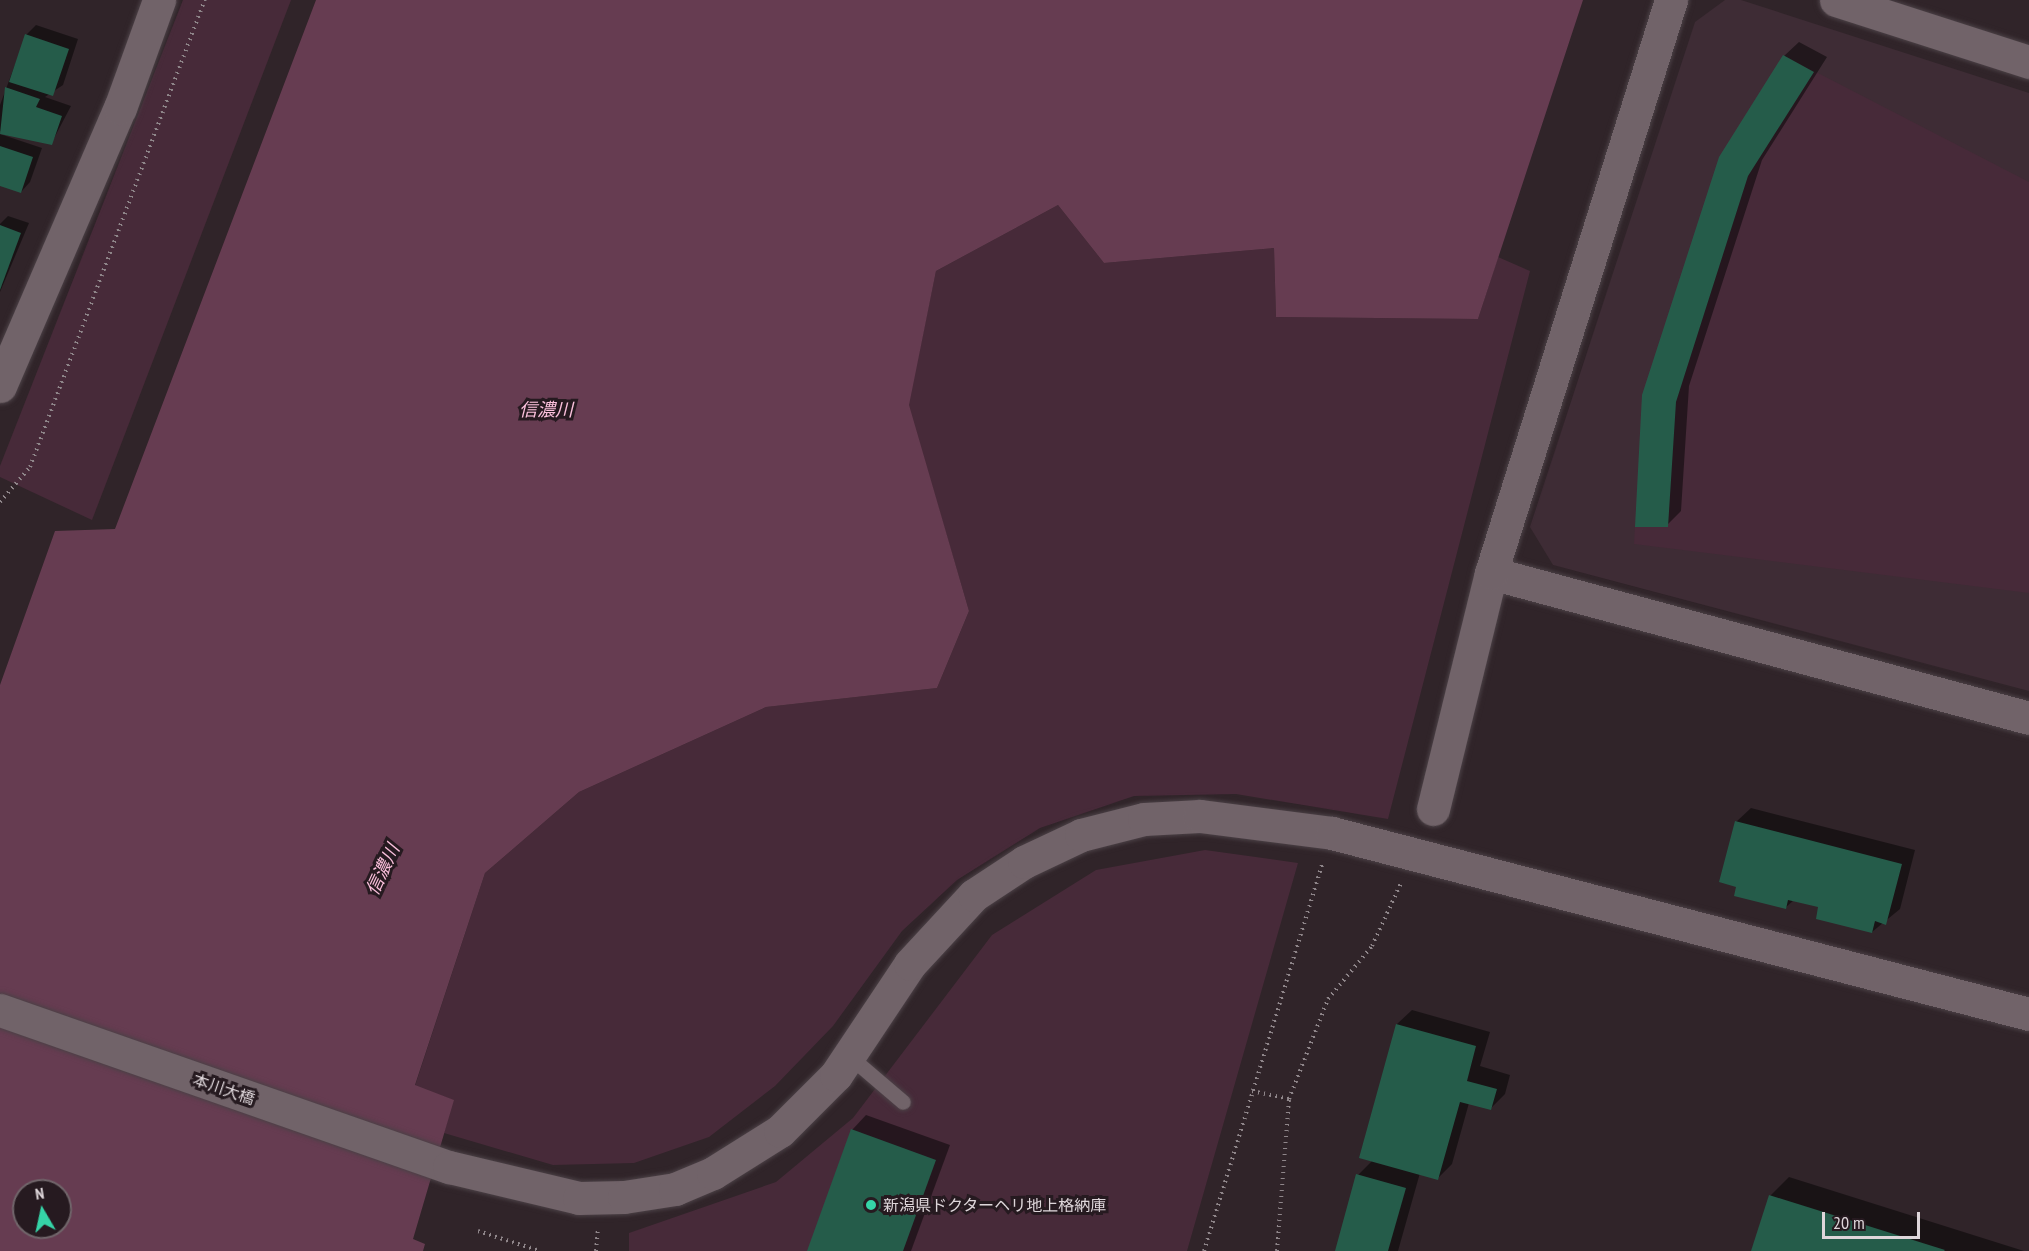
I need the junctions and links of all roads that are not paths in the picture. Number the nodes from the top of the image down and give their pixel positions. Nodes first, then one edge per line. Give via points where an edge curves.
1 (159, 0) edge
2 (1671, 0) edge
3 (1836, 0) edge
4 (2029, 62) edge
5 (0, 386) edge
6 (1491, 573) junction
7 (2029, 718) edge
8 (1433, 809) dead end
9 (0, 1010) edge
10 (2029, 1014) edge
11 (848, 1055) junction
12 (903, 1102) dead end

1 - 5 street via 120,108
2 - 6 street
3 - 4 street
6 - 7 street
6 - 8 street
9 - 11 street, 本川大橋 via 449,1167 579,1198 675,1189 713,1173 780,1131 837,1075
10 - 11 street, 本川大橋 via 1332,832 1200,816 1144,819 1080,835 1024,862 974,895 910,964
11 - 12 lane

